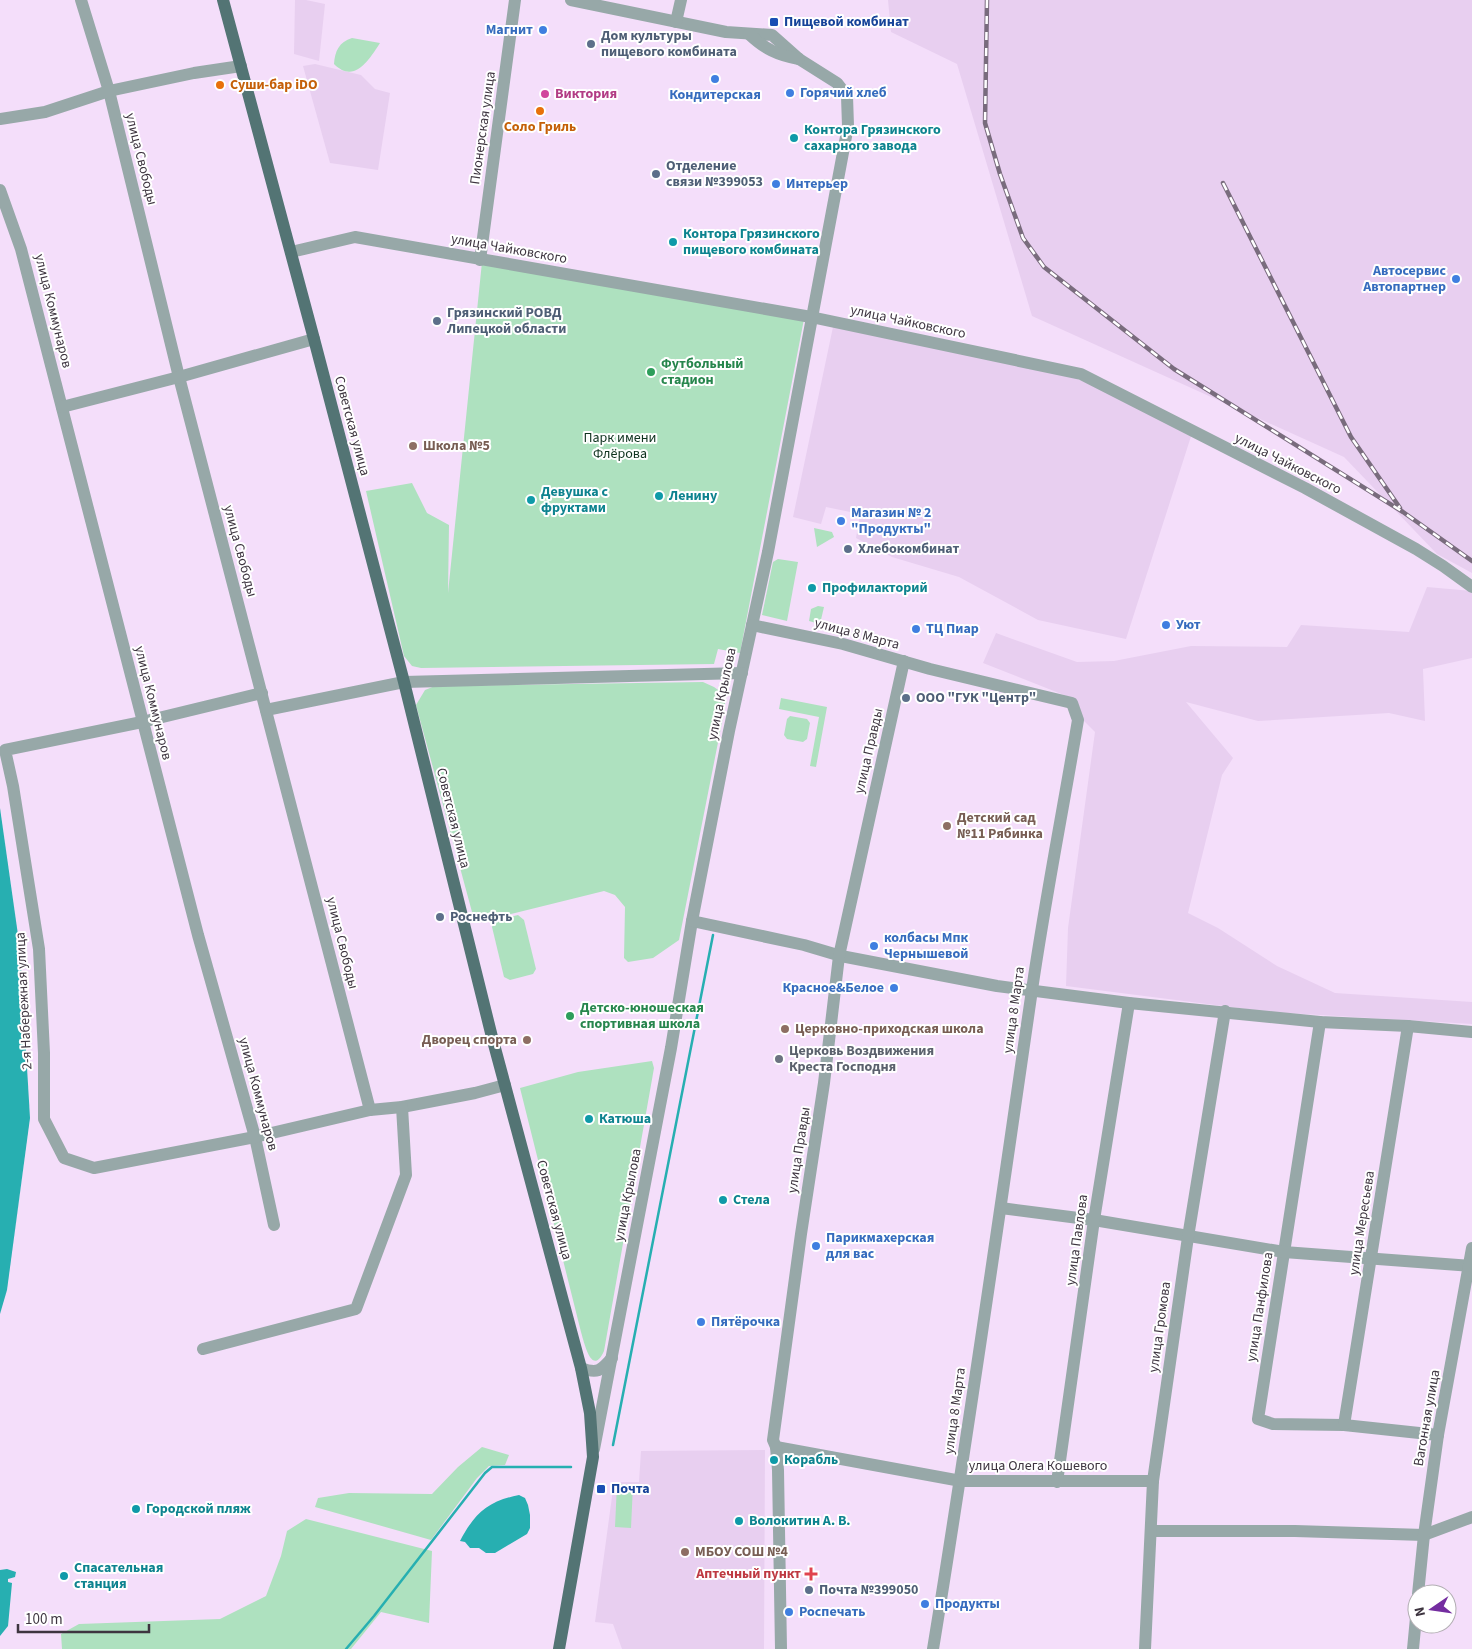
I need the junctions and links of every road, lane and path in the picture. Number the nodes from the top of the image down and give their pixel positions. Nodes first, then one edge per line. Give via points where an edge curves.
1 (81, 0) edge
2 (223, 0) edge
3 (515, 0) edge
4 (571, 0) edge
5 (681, 0) edge
6 (676, 22) junction
7 (241, 66) junction
8 (109, 91) junction
9 (0, 120) edge
10 (0, 190) edge
11 (291, 252) junction
12 (480, 260) junction
13 (811, 317) junction
14 (314, 339) junction
15 (179, 377) junction
16 (62, 407) junction
17 (1472, 587) edge
18 (752, 625) junction
19 (904, 662) junction
20 (742, 673) junction
21 (404, 682) junction
22 (262, 694) junction
23 (266, 710) junction
24 (142, 722) junction
25 (692, 921) junction
26 (839, 956) junction
27 (1032, 991) junction
28 (1129, 1002) junction
29 (1225, 1011) junction
30 (1320, 1022) junction
31 (1408, 1026) junction
32 (1472, 1032) edge
33 (505, 1085) junction
34 (402, 1106) junction
35 (370, 1110) junction
36 (255, 1138) junction
37 (1001, 1208) junction
38 (1094, 1220) junction
39 (274, 1225) dead end
40 (1188, 1237) junction
41 (1472, 1248) edge
42 (1284, 1252) junction
43 (1372, 1258) junction
44 (1470, 1266) edge
45 (203, 1349) dead end
46 (612, 1358) junction
47 (581, 1368) junction
48 (1344, 1425) junction
49 (1438, 1435) junction
50 (776, 1446) junction
51 (593, 1456) junction
52 (961, 1481) junction
53 (1153, 1481) junction
54 (1057, 1482) junction
55 (1472, 1517) edge
56 (1151, 1531) junction
57 (1424, 1535) junction
58 (1419, 1584) edge
59 (1414, 1634) edge
60 (559, 1649) edge
61 (781, 1649) edge
62 (933, 1649) edge
63 (1145, 1649) edge
64 (1413, 1649) edge

1 - 8 street, улица Свободы
2 - 7 main road, Советская улица
3 - 12 street, Пионерская улица
4 - 6 street, улица Крылова
5 - 6 street
6 - 13 street, улица Крылова via 726,32 772,35 799,59 838,83 847,96 848,126
7 - 8 street
7 - 11 main road, Советская улица
8 - 9 street via 45,112
8 - 15 street, улица Свободы
10 - 16 street, улица Коммунаров via 22,249
11 - 12 street, улица Чайковского via 355,237
11 - 14 main road, Советская улица
12 - 13 street, улица Чайковского
13 - 17 street, улица Чайковского via 1081,374 1305,488 1416,549
13 - 18 street, улица Крылова
14 - 15 street
14 - 21 main road, Советская улица
15 - 16 street
15 - 22 street, улица Свободы
16 - 24 street, улица Коммунаров
18 - 19 street, улица 8 Марта via 843,644
18 - 20 street, улица Крылова
19 - 26 street, улица Правды
19 - 27 street, улица 8 Марта via 1072,703 1076,710 1078,720
20 - 21 street
20 - 25 street, улица Крылова
21 - 23 street
21 - 33 main road, Советская улица
22 - 23 street, улица Свободы
22 - 24 street
23 - 35 street, улица Свободы
24 - 36 street, улица Коммунаров
24 - 36 street, 2-я Набережная улица via 5,750 39,949 44,1119 64,1158 94,1168
25 - 26 street via 804,945
25 - 46 street, улица Крылова
26 - 27 street
26 - 50 street, улица Правды via 775,1430
27 - 28 street
27 - 37 street, улица 8 Марта
28 - 29 street
28 - 38 street, улица Павлова
29 - 30 street
29 - 40 street, улица Громова
30 - 31 street
30 - 42 street, улица Панфилова
31 - 32 street
31 - 43 street, улица Мересьева
33 - 34 street
33 - 47 main road, Советская улица
34 - 35 street
34 - 45 street via 406,1175 356,1309
35 - 36 street
36 - 39 street, улица Коммунаров
37 - 38 street
37 - 52 street, улица 8 Марта
38 - 40 street
38 - 54 street, улица Павлова
40 - 42 street
40 - 53 street, улица Громова
41 - 44 street, Вагонная улица
42 - 43 street
42 - 48 street, улица Панфилова via 1258,1419 1272,1424
43 - 44 street
43 - 48 street, улица Мересьева
44 - 49 street, Вагонная улица
46 - 47 street via 598,1371
46 - 51 street, улица Крылова
47 - 51 main road, Советская улица via 590,1413
48 - 49 street, улица Панфилова
49 - 57 street, Вагонная улица
50 - 52 street, улица Олега Кошевого
50 - 61 street, улица Правды
51 - 60 main road, Советская улица
52 - 54 street, улица Олега Кошевого
52 - 62 street, улица 8 Марта
53 - 54 street, улица Олега Кошевого
53 - 56 street, улица Громова
55 - 57 street
56 - 57 street
56 - 63 street, улица Громова
57 - 58 street, Вагонная улица
59 - 64 street

